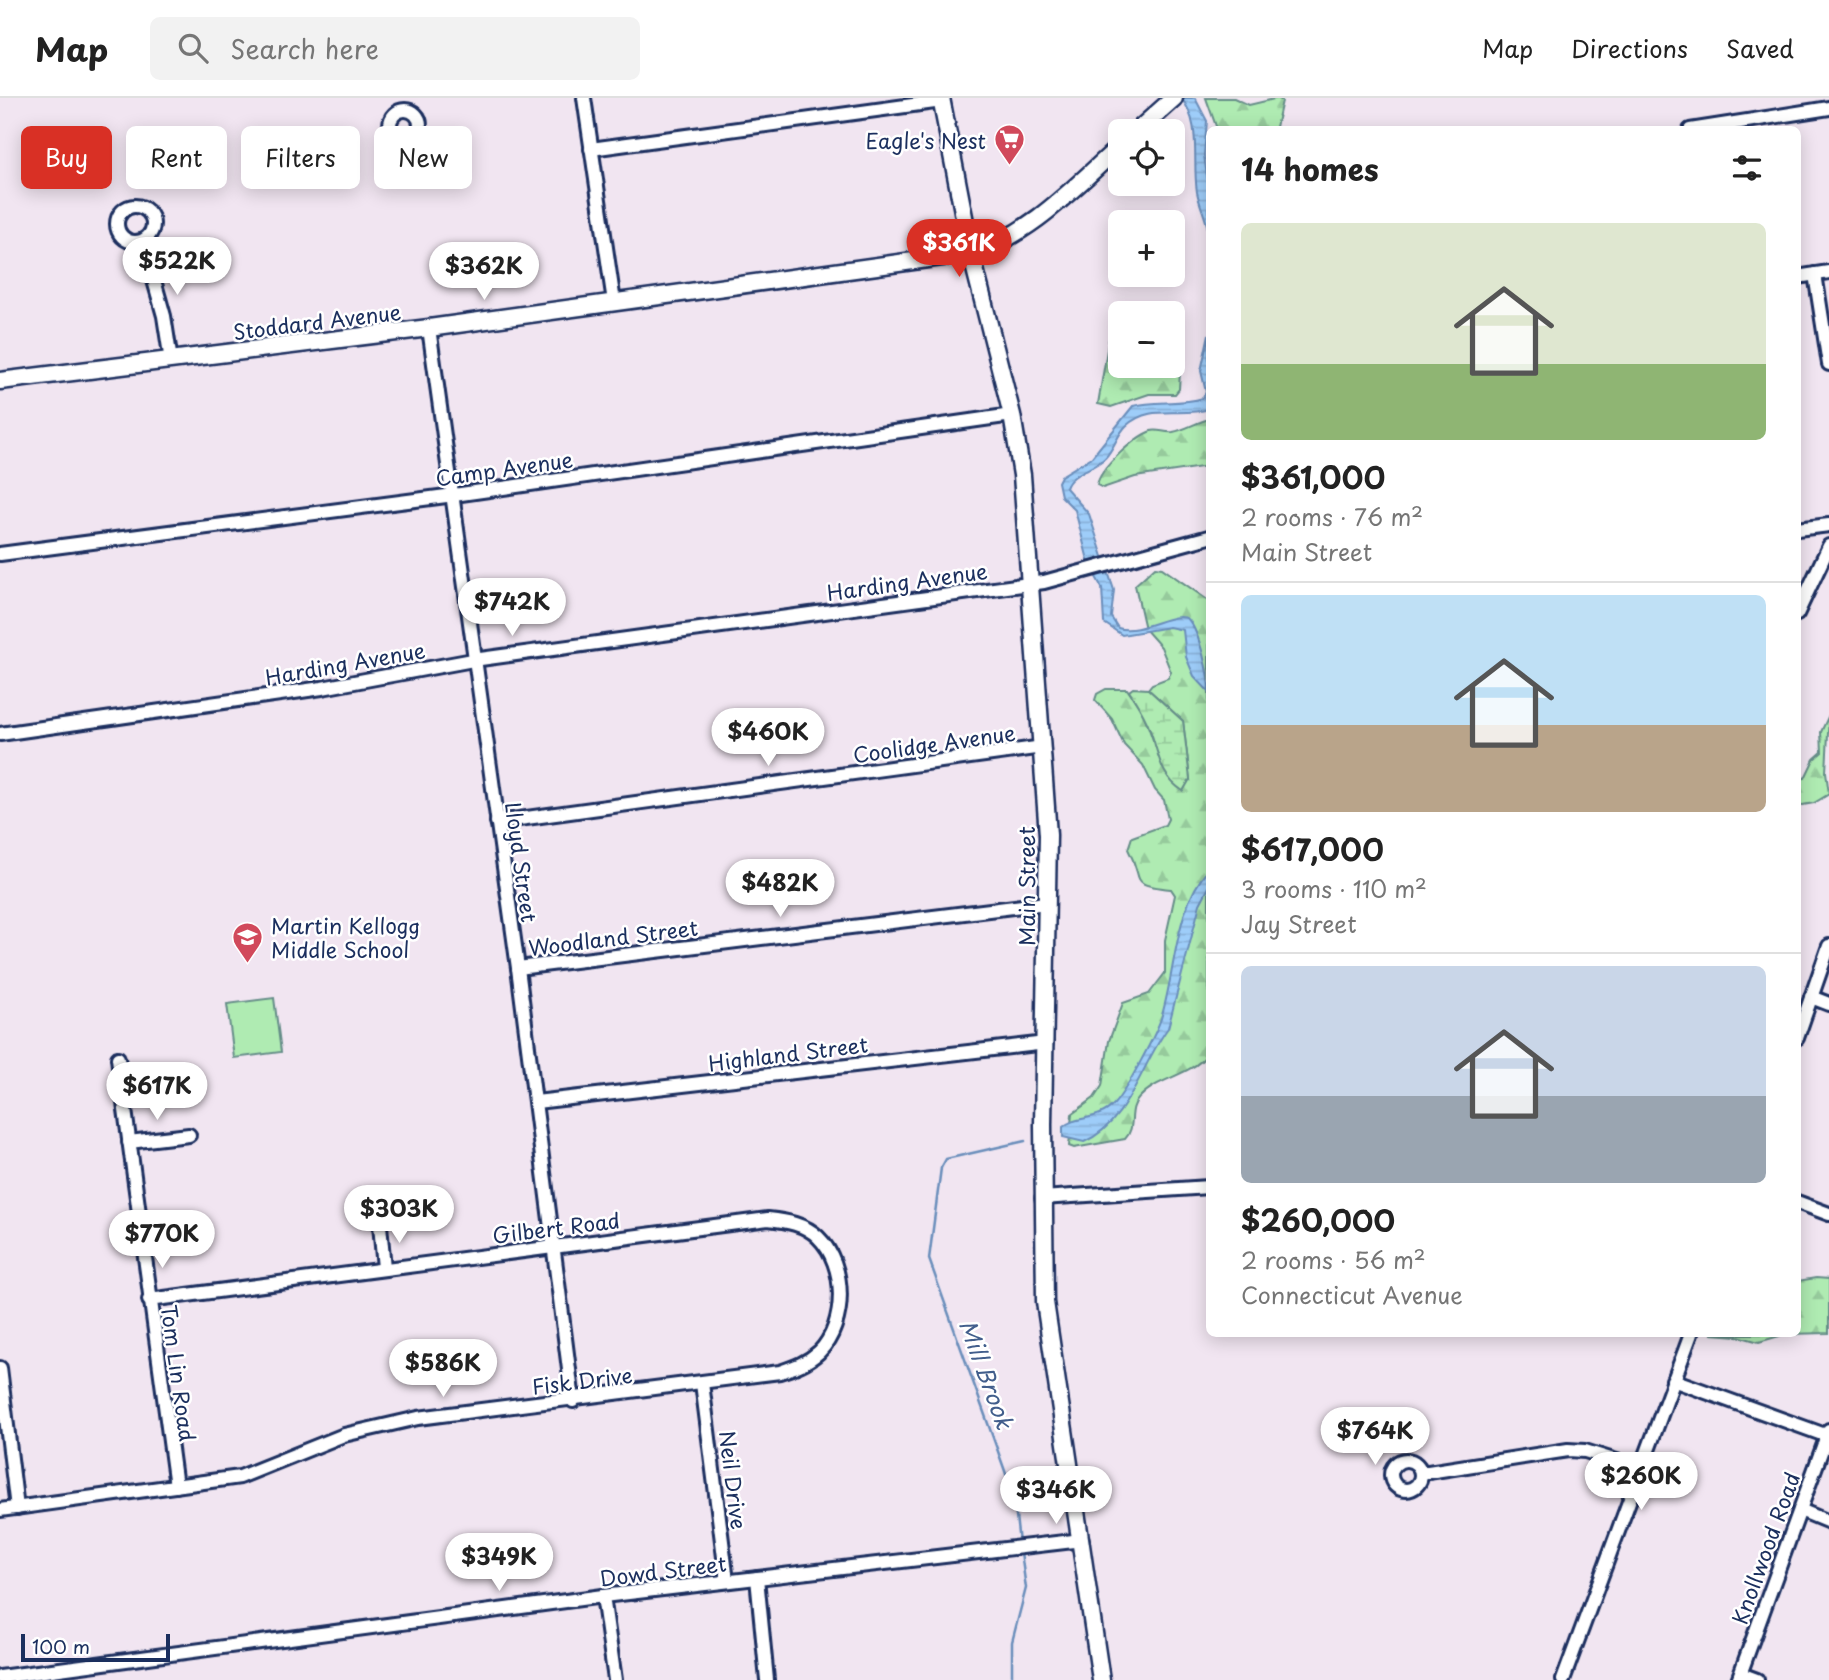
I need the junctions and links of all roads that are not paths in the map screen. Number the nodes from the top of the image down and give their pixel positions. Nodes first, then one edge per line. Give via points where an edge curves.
1 (584, 98) edge
2 (941, 99) edge
3 (1174, 99) edge
4 (1829, 108) edge
5 (1151, 119) edge
6 (1715, 126) edge
7 (591, 149) junction
8 (1108, 156) edge
9 (143, 241) dead end
10 (971, 253) junction
11 (1829, 272) edge
12 (1815, 274) junction
13 (1801, 276) edge
14 (614, 302) junction
15 (429, 328) junction
16 (171, 361) junction
17 (1829, 364) edge
18 (0, 381) edge
19 (1012, 415) junction
20 (454, 495) junction
21 (1829, 525) edge
22 (1801, 528) edge
23 (1206, 538) edge
24 (1829, 546) edge
25 (0, 554) edge
26 (1030, 584) junction
27 (1801, 606) edge
28 (473, 660) junction
29 (0, 734) edge
30 (1043, 747) junction
31 (497, 822) junction
32 (1046, 903) junction
33 (1829, 946) edge
34 (518, 968) junction
35 (1811, 997) junction
36 (1829, 1004) edge
37 (1801, 1026) edge
38 (1046, 1043) junction
39 (118, 1058) dead end
40 (536, 1102) junction
41 (189, 1135) dead end
42 (129, 1142) junction
43 (1206, 1187) edge
44 (1042, 1198) junction
45 (1801, 1204) edge
46 (1829, 1214) edge
47 (380, 1225) dead end
48 (552, 1248) junction
49 (831, 1254) joint
50 (384, 1268) junction
51 (149, 1300) junction
52 (1690, 1337) edge
53 (0, 1368) edge
54 (1673, 1380) junction
55 (702, 1383) junction
56 (573, 1401) junction
57 (1827, 1432) edge
58 (1639, 1468) junction
59 (1422, 1473) dead end
60 (176, 1486) junction
61 (17, 1508) junction
62 (0, 1510) edge
63 (1800, 1510) junction
64 (1829, 1522) edge
65 (1082, 1540) junction
66 (757, 1578) junction
67 (727, 1581) junction
68 (603, 1596) junction
69 (0, 1677) edge
70 (1739, 1677) edge
71 (615, 1680) edge
72 (767, 1680) edge
73 (1101, 1680) edge
74 (1563, 1680) edge
75 (1757, 1680) edge

1 - 7 street
2 - 7 street
2 - 10 main road, Main Street
3 - 5 main road
4 - 6 street
7 - 14 street
8 - 10 main road, Stoddard Avenue via 1024,230
9 - 16 street
10 - 14 main road, Stoddard Avenue
10 - 19 main road, Main Street
11 - 12 street
12 - 13 street
12 - 17 street
14 - 15 main road, Stoddard Avenue
15 - 16 main road, Stoddard Avenue
15 - 20 street, Lloyd Street
16 - 18 main road, Stoddard Avenue
19 - 20 street, Camp Avenue
19 - 26 main road, Main Street
20 - 25 street, Camp Avenue
20 - 28 street, Lloyd Street
21 - 22 street
23 - 26 street, Harding Avenue
24 - 27 street
26 - 28 street, Harding Avenue
26 - 30 main road, Main Street
28 - 29 street, Harding Avenue via 308,690
28 - 31 street, Lloyd Street
30 - 31 street, Coolidge Avenue
30 - 32 main road, Main Street
31 - 34 street, Lloyd Street
32 - 34 street, Woodland Street
32 - 38 main road, Main Street
33 - 35 street
34 - 40 street, Lloyd Street
35 - 36 street
35 - 37 street
38 - 40 street, Highland Street
38 - 44 main road, Main Street
39 - 42 street, Tom Lin Road
40 - 48 street, Lloyd Street
41 - 42 street
42 - 51 street, Tom Lin Road
43 - 44 street
44 - 65 main road, Main Street via 1045,1302
45 - 46 street
47 - 50 street
48 - 49 street, Gilbert Road via 768,1219 804,1227
48 - 50 street, Gilbert Road
48 - 56 street, Lloyd Street
49 - 55 street, Fisk Drive via 840,1304 836,1324 820,1351 803,1364 780,1372
50 - 51 street, Gilbert Road
51 - 60 street, Tom Lin Road
52 - 54 street
53 - 61 street
54 - 57 street
54 - 58 street
55 - 56 street, Fisk Drive
55 - 67 street, Neil Drive
56 - 60 street, Fisk Drive via 378,1426 344,1435 240,1478
57 - 63 street, Knollwood Road
58 - 59 street via 1567,1450
58 - 74 street
60 - 61 street, Fisk Drive
61 - 62 street, Fisk Drive
63 - 64 street
63 - 70 street, Knollwood Road
65 - 66 street, Dowd Street
65 - 73 main road, Main Street
66 - 67 street, Dowd Street
66 - 72 street
67 - 68 street, Dowd Street
68 - 69 street, Dowd Street
68 - 71 street
70 - 75 street

